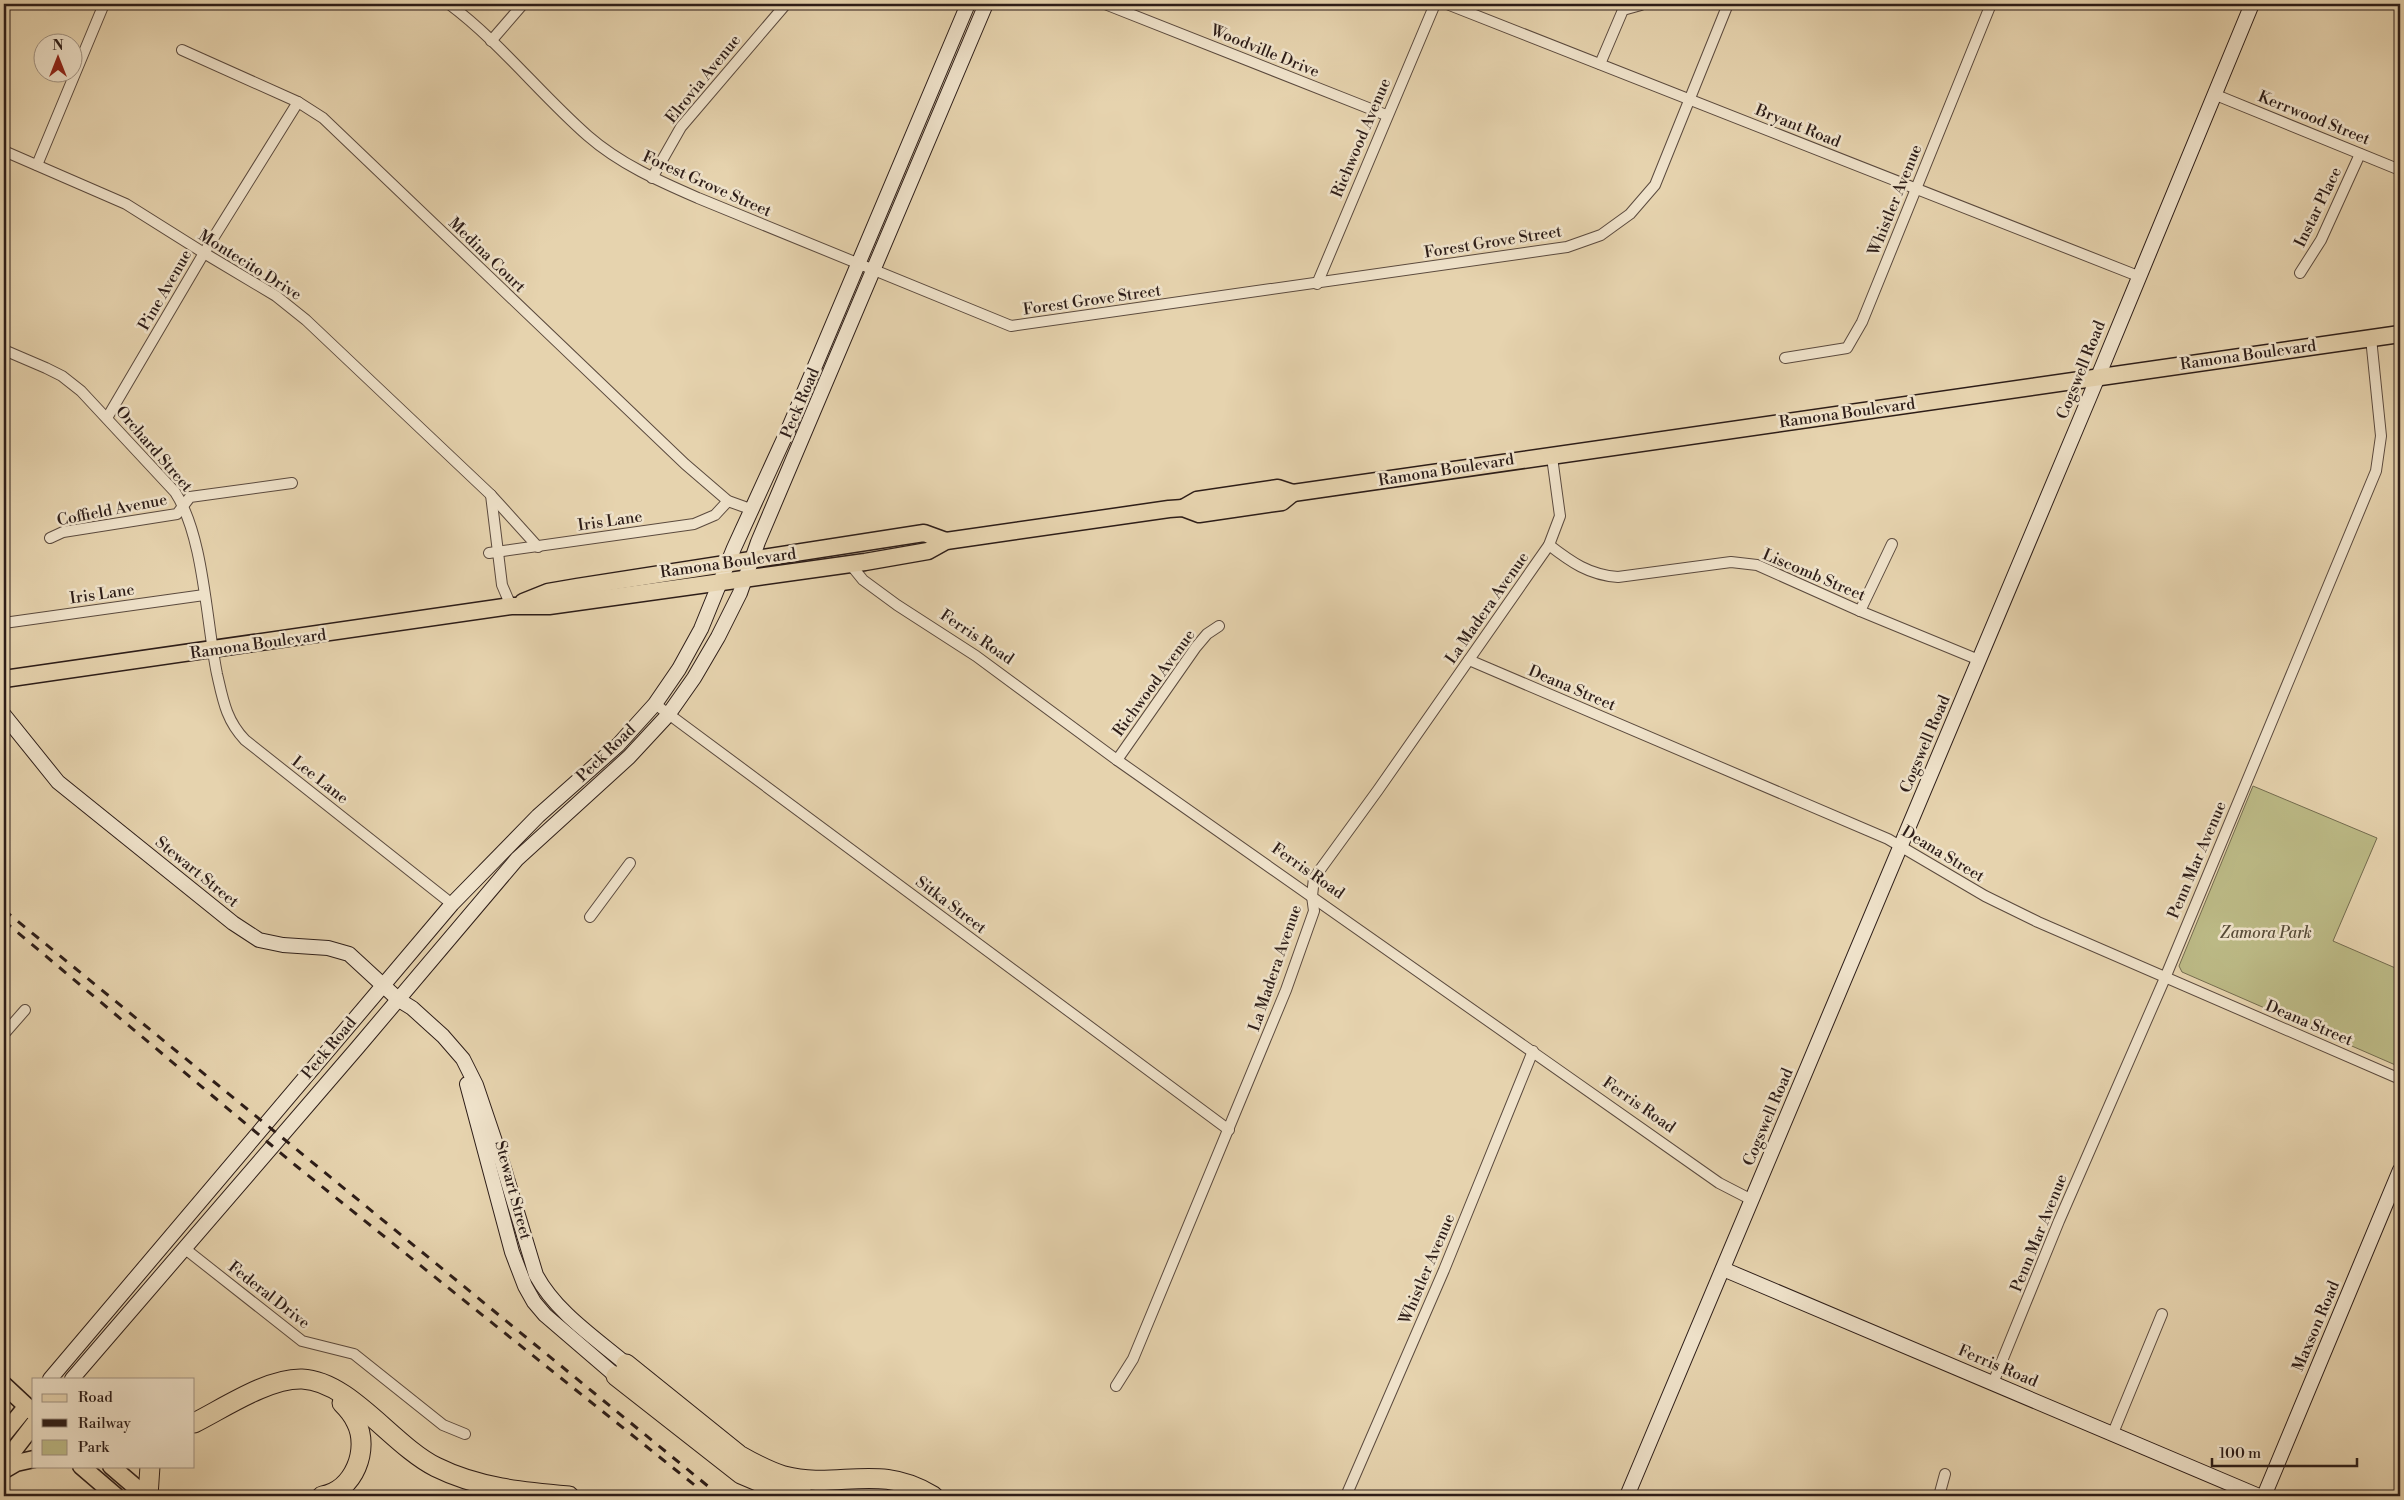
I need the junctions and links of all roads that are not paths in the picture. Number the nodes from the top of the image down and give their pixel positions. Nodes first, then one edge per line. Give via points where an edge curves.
1 (104, 4) edge
2 (449, 4) edge
3 (523, 4) edge
4 (786, 4) edge
5 (968, 4) edge
6 (986, 4) edge
7 (1106, 4) edge
8 (1435, 4) edge
9 (1447, 4) edge
10 (1728, 4) edge
11 (1991, 4) edge
12 (2252, 4) edge
13 (1641, 5) edge
14 (490, 41) junction
15 (182, 50) dead end
16 (1600, 64) junction
17 (2216, 95) junction
18 (928, 98) junction
19 (1691, 99) junction
20 (298, 102) junction
21 (944, 105) junction
22 (1386, 115) junction
23 (4, 151) edge
24 (2360, 154) junction
25 (37, 165) junction
26 (2400, 170) edge
27 (652, 178) junction
28 (1915, 190) junction
29 (204, 253) junction
30 (858, 264) junction
31 (873, 271) junction
32 (2300, 273) dead end
33 (2138, 276) junction
34 (1317, 284) junction
35 (2400, 334) edge
36 (2371, 338) junction
37 (4, 350) edge
38 (1785, 358) dead end
39 (2099, 376) junction
40 (794, 417) junction
41 (107, 418) junction
42 (809, 424) junction
43 (1552, 456) junction
44 (292, 483) dead end
45 (491, 495) junction
46 (728, 501) junction
47 (184, 506) junction
48 (752, 510) junction
49 (50, 538) dead end
50 (946, 541) junction
51 (1892, 544) dead end
52 (1549, 545) junction
53 (538, 547) junction
54 (493, 553) junction
55 (751, 559) junction
56 (728, 563) junction
57 (850, 564) junction
58 (746, 579) junction
59 (720, 582) junction
60 (204, 594) junction
61 (511, 606) junction
62 (1860, 611) junction
63 (4, 623) edge
64 (1219, 626) dead end
65 (213, 650) junction
66 (1469, 660) junction
67 (1979, 660) junction
68 (4, 679) edge
69 (655, 704) junction
70 (4, 715) edge
71 (668, 715) junction
72 (1117, 760) junction
73 (1902, 847) junction
74 (630, 863) dead end
75 (1312, 896) junction
76 (452, 904) junction
77 (590, 917) dead end
78 (2164, 978) junction
79 (382, 985) junction
80 (399, 1000) junction
81 (25, 1010) dead end
82 (4, 1034) edge
83 (1533, 1052) junction
84 (2400, 1079) edge
85 (1229, 1130) junction
86 (2400, 1170) edge
87 (1752, 1200) junction
88 (184, 1248) junction
89 (1723, 1269) junction
90 (2162, 1314) dead end
91 (621, 1370) junction
92 (51, 1378) edge
93 (73, 1378) edge
94 (1993, 1383) junction
95 (4, 1385) edge
96 (1116, 1386) dead end
97 (31, 1406) edge
98 (195, 1423) edge
99 (32, 1427) edge
100 (2112, 1433) junction
101 (4, 1434) edge
102 (195, 1434) edge
103 (465, 1434) dead end
104 (32, 1459) edge
105 (4, 1463) edge
106 (83, 1468) edge
107 (113, 1468) edge
108 (150, 1468) edge
109 (4, 1470) edge
110 (1945, 1474) dead end
111 (116, 1496) edge
112 (147, 1496) edge
113 (322, 1496) edge
114 (569, 1496) edge
115 (918, 1496) edge
116 (933, 1496) edge
117 (1346, 1496) edge
118 (1627, 1496) edge
119 (1939, 1496) edge
120 (2259, 1496) edge
121 (2264, 1496) edge

1 - 25 street
2 - 14 street, Forest Grove Street
3 - 14 street
4 - 27 street, Elrovia Avenue via 681,127
5 - 18 street, Peck Road
6 - 21 street, Peck Road
7 - 22 street, Woodville Drive
8 - 22 street, Richwood Avenue
9 - 16 street, Bryant Road
10 - 19 street
11 - 28 street, Whistler Avenue
12 - 17 street, Cogswell Road
13 - 16 street via 1622,10
14 - 27 street, Forest Grove Street via 588,137
15 - 20 street, Medina Court
16 - 19 street, Bryant Road
17 - 24 street, Kerrwood Street
17 - 33 street, Cogswell Road
18 - 21 street
18 - 30 street, Peck Road
19 - 28 street, Bryant Road
19 - 34 street, Forest Grove Street via 1655,185 1630,214 1601,235 1567,247
20 - 29 street, Pine Avenue
20 - 46 street, Medina Court via 323,118 658,439
21 - 31 street, Peck Road
22 - 34 street, Richwood Avenue
23 - 25 street, Montecito Drive
24 - 26 street, Kerrwood Street
24 - 32 street, Instar Place via 2321,240
25 - 29 street, Montecito Drive via 126,204
27 - 30 street, Forest Grove Street
28 - 33 street, Bryant Road
28 - 38 street, Whistler Avenue via 1862,322 1847,348
29 - 41 street, Pine Avenue
29 - 45 street, Montecito Drive via 276,296 306,320
30 - 31 street, Forest Grove Street
30 - 40 street, Peck Road
31 - 34 street, Forest Grove Street via 1011,326
31 - 42 street, Peck Road
33 - 39 street, Cogswell Road
35 - 36 main road, Ramona Boulevard
36 - 39 main road, Ramona Boulevard
36 - 78 street, Penn Mar Avenue via 2381,436 2376,471
37 - 41 street, Orchard Street via 62,376
39 - 43 main road, Ramona Boulevard
39 - 67 street, Cogswell Road
40 - 42 street
40 - 48 street, Peck Road
41 - 47 street, Orchard Street via 176,492
42 - 55 street, Peck Road
43 - 50 main road, Ramona Boulevard via 1293,493 1278,488 1197,500 1183,508
43 - 52 street, La Madera Avenue via 1560,516
44 - 47 street, Coffield Avenue via 190,497
45 - 53 street, Montecito Drive
45 - 54 street
46 - 48 street, Medina Court
46 - 53 street, Iris Lane via 715,515 694,524
47 - 49 street, Coffield Avenue via 177,514 63,532
47 - 60 street, Orchard Street via 196,545
48 - 56 street, Peck Road
50 - 55 main road, Ramona Boulevard via 924,533
50 - 57 main road, Ramona Boulevard via 928,551
51 - 62 street
52 - 62 street, Liscomb Street via 1572,563 1602,576 1618,577 1731,562 1757,566
52 - 66 street, La Madera Avenue
53 - 54 street, Iris Lane
54 - 61 street
55 - 56 main road, Ramona Boulevard
55 - 58 street, Peck Road
56 - 59 street, Peck Road
56 - 61 main road, Ramona Boulevard via 548,592
57 - 58 main road, Ramona Boulevard
57 - 72 street, Ferris Road via 863,580 976,656
58 - 59 main road, Ramona Boulevard
58 - 71 street, Peck Road via 718,637
59 - 61 main road, Ramona Boulevard via 549,606
59 - 69 street, Peck Road via 701,629
60 - 63 street, Iris Lane
60 - 65 street, Orchard Street
61 - 65 main road, Ramona Boulevard
62 - 67 street, Liscomb Street
64 - 72 street, Richwood Avenue via 1196,647
65 - 68 main road, Ramona Boulevard
65 - 76 street, Lee Lane via 221,693 232,727 244,740
66 - 73 street, Deana Street
66 - 75 street, La Madera Avenue via 1314,878
67 - 73 street, Cogswell Road
69 - 71 street, Sitka Street
69 - 76 street, Peck Road via 618,745 538,816
70 - 79 street, Stewart Street via 58,782 233,924 259,940 328,948 349,954
71 - 80 street, Peck Road via 629,757 517,859
71 - 85 street, Sitka Street
72 - 75 street, Ferris Road
73 - 78 street, Deana Street via 2000,904
73 - 87 street, Cogswell Road
74 - 77 street
75 - 83 street, Ferris Road
75 - 85 street, La Madera Avenue via 1314,911 1286,990
76 - 79 street, Peck Road
78 - 84 street, Deana Street
78 - 94 street, Penn Mar Avenue
79 - 80 street, Stewart Street
79 - 92 street, Peck Road
80 - 88 street, Peck Road
80 - 91 street, Stewart Street via 405,1012 442,1042 465,1079 512,1252 534,1302 568,1336
81 - 82 street
83 - 87 street, Ferris Road via 1719,1183
83 - 117 street, Whistler Avenue via 1444,1270
85 - 96 street, La Madera Avenue via 1134,1359
86 - 121 street, Maxson Road
87 - 89 street, Cogswell Road
88 - 93 street, Peck Road
88 - 103 street, Federal Drive via 302,1341 354,1354 443,1425
89 - 94 street, Ferris Road
89 - 118 street, Cogswell Road
90 - 100 street
91 - 115 highway via 727,1464 755,1481 798,1489 883,1486
91 - 116 highway via 756,1465 797,1478 899,1480
94 - 100 street, Ferris Road
95 - 97 main road
97 - 101 main road
98 - 114 highway via 281,1382 312,1380 338,1390 403,1446 436,1467 490,1486
99 - 105 main road
100 - 120 street, Ferris Road
102 - 113 highway via 279,1393 293,1389 318,1390 343,1404 356,1422 361,1449 350,1477 337,1491
104 - 109 main road
106 - 111 main road
107 - 112 main road
108 - 112 highway
110 - 119 street

